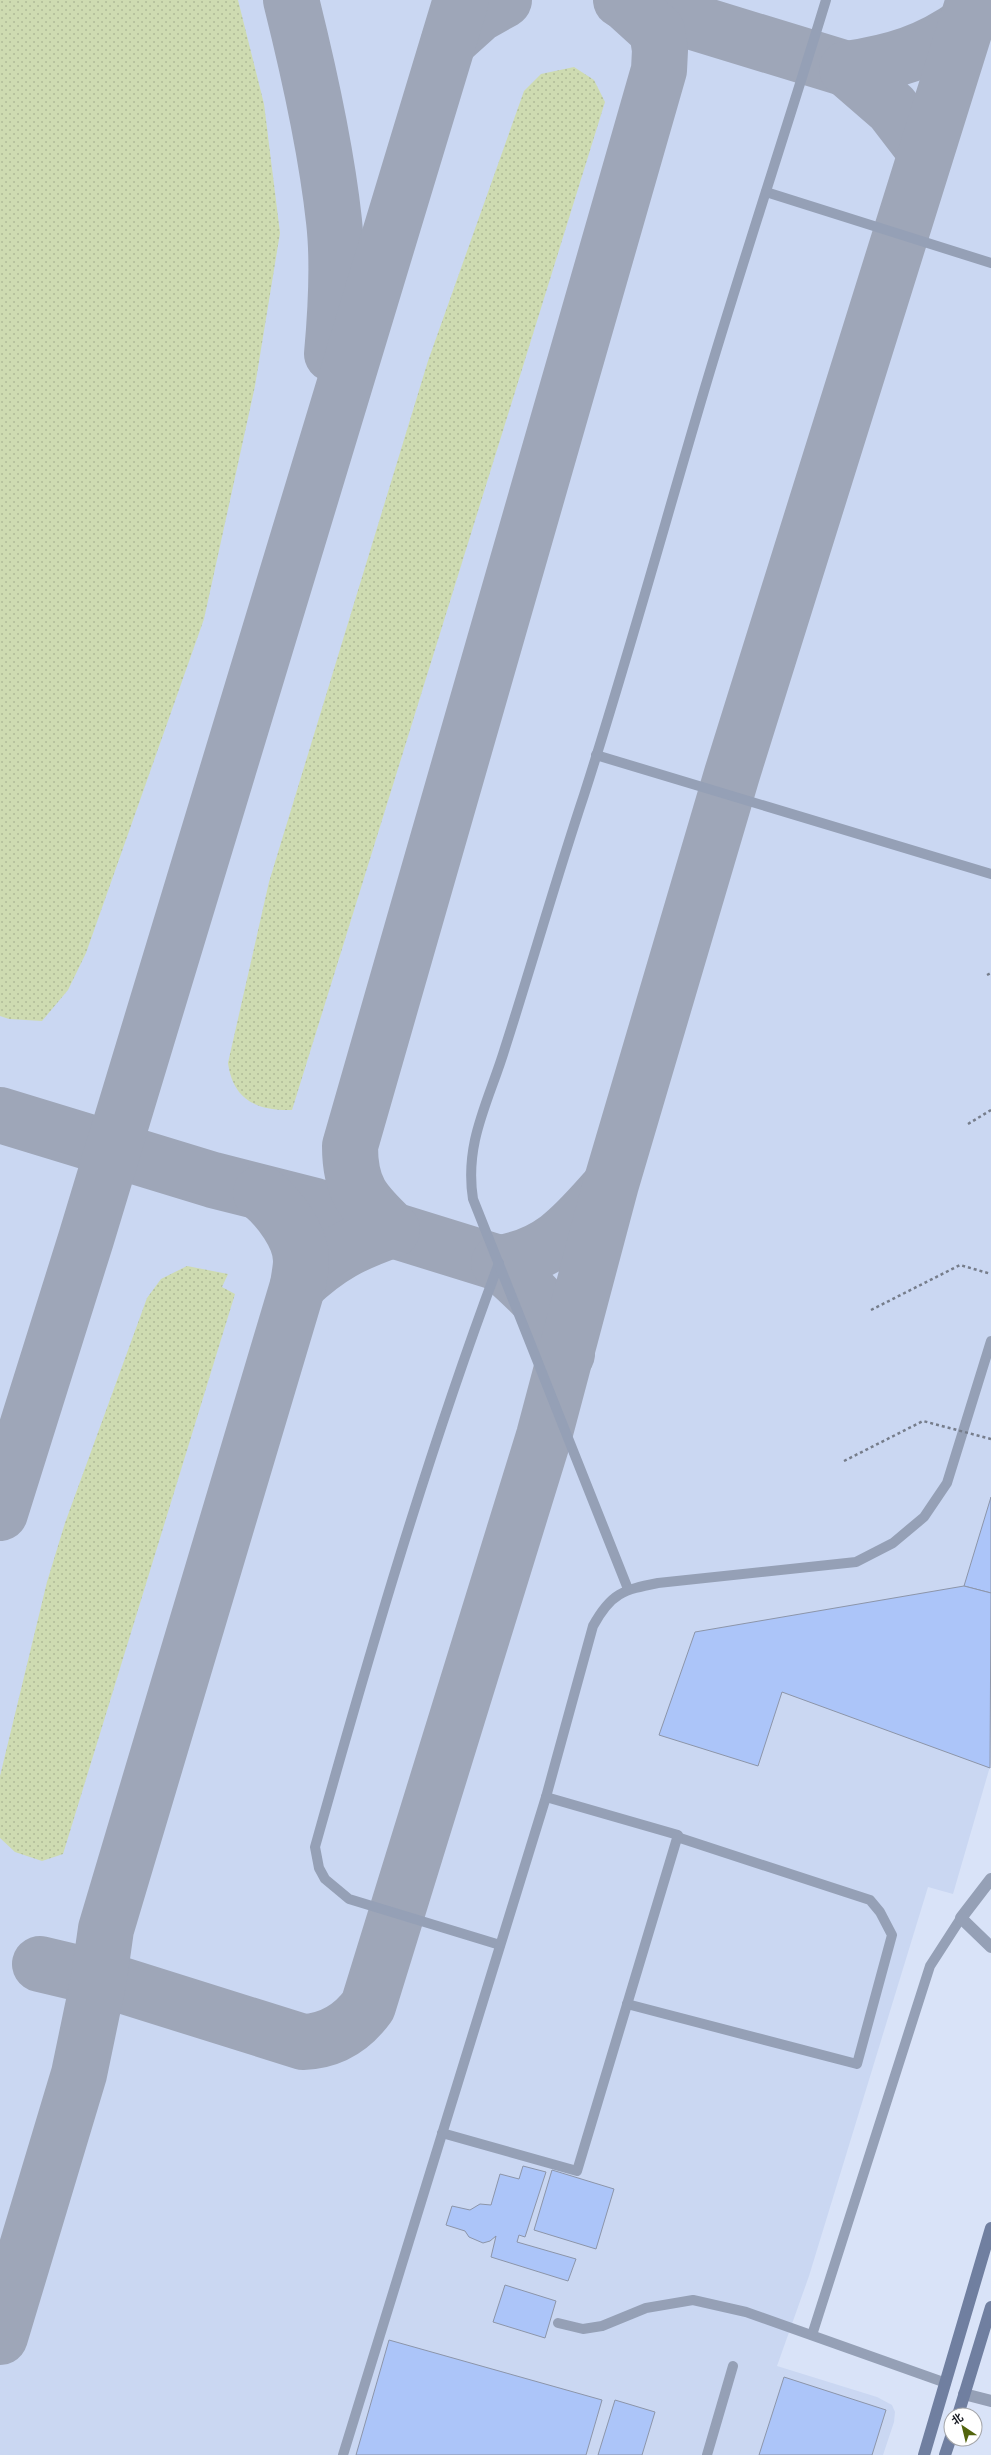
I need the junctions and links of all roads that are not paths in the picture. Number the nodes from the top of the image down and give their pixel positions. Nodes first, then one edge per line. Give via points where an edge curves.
1 (826, 0) edge
2 (766, 192) junction
3 (991, 263) edge
4 (596, 755) junction
5 (991, 874) edge
6 (499, 1263) junction
7 (991, 1342) edge
8 (628, 1589) junction
9 (546, 1797) junction
10 (677, 1837) junction
11 (991, 1879) edge
12 (960, 1918) junction
13 (500, 1945) junction
14 (991, 1947) edge
15 (627, 2004) junction
16 (442, 2133) junction
17 (991, 2228) edge
18 (991, 2307) edge
19 (558, 2323) dead end
20 (812, 2335) junction
21 (733, 2366) dead end
22 (946, 2383) junction
23 (964, 2394) junction
24 (991, 2401) edge
25 (960, 2407) edge
26 (343, 2455) edge
27 (706, 2455) edge
28 (924, 2455) edge

1 - 2 lane
2 - 3 lane
2 - 4 lane
4 - 5 lane
4 - 6 lane via 505,1050 473,1142 470,1176 474,1199
6 - 8 lane
6 - 13 lane via 430,1458 315,1848 319,1868 325,1879 349,1899
7 - 8 lane via 947,1484 924,1517 893,1543 856,1562 658,1583
8 - 9 lane via 604,1606 593,1626
9 - 10 lane via 678,1835
9 - 13 lane
10 - 15 lane
10 - 15 lane via 870,1900 880,1912 892,1935 857,2064
11 - 12 street
12 - 14 street
12 - 20 lane via 930,1966
13 - 16 lane
15 - 16 lane via 578,2171
16 - 26 lane
17 - 22 main road
18 - 23 main road
19 - 20 lane via 583,2329 602,2326 646,2308 693,2300 746,2312
20 - 22 lane
21 - 27 lane
22 - 28 main road
23 - 24 street
23 - 25 main road

